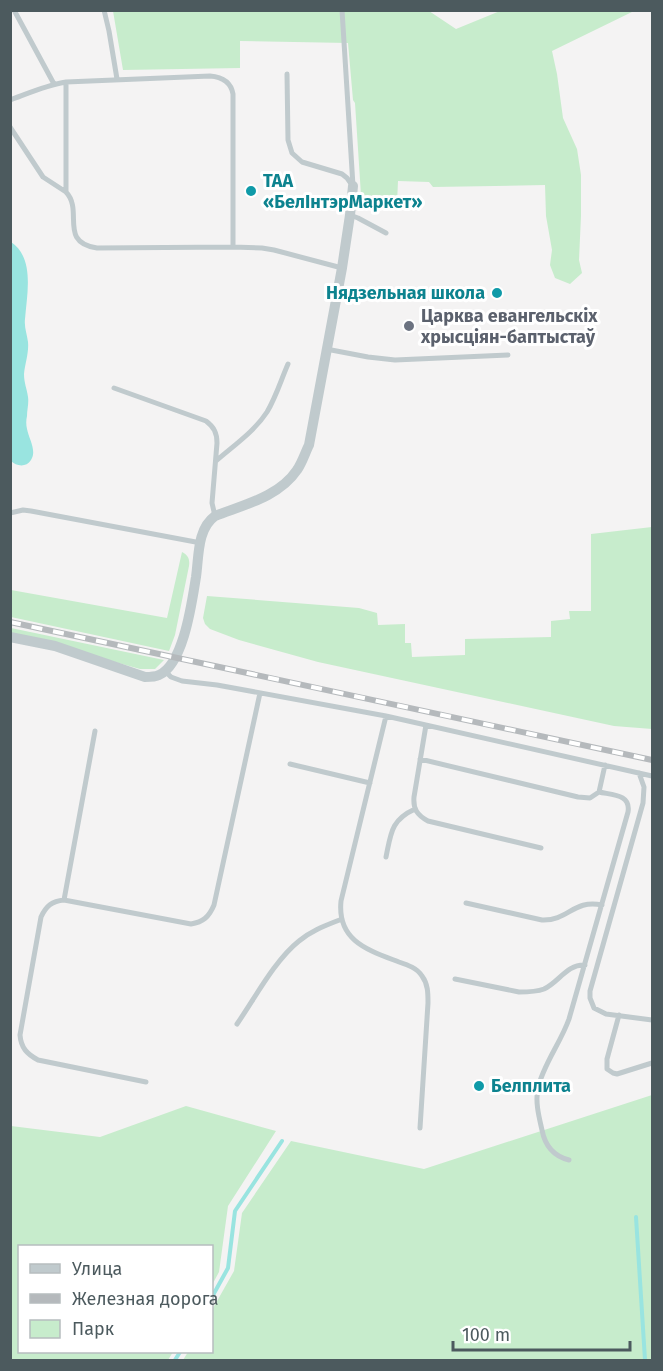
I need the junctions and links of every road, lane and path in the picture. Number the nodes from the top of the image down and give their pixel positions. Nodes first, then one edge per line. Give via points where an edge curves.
1 (14, 10) edge
2 (104, 10) edge
3 (342, 10) edge
4 (287, 74) dead end
5 (117, 79) junction
6 (66, 82) junction
7 (54, 84) junction
8 (10, 100) edge
9 (10, 127) edge
10 (352, 186) junction
11 (66, 192) junction
12 (350, 215) junction
13 (386, 233) dead end
14 (233, 247) junction
15 (342, 268) junction
16 (326, 349) junction
17 (508, 355) dead end
18 (288, 364) dead end
19 (114, 388) dead end
20 (216, 461) junction
21 (10, 513) edge
22 (215, 516) junction
23 (201, 543) junction
24 (10, 637) edge
25 (165, 671) junction
26 (260, 693) junction
27 (386, 716) junction
28 (426, 725) junction
29 (96, 731) dead end
30 (420, 759) junction
31 (290, 764) dead end
32 (605, 765) junction
33 (639, 772) junction
34 (652, 776) edge
35 (370, 783) junction
36 (599, 792) junction
37 (415, 809) junction
38 (541, 848) dead end
39 (386, 856) dead end
40 (64, 900) junction
41 (466, 903) dead end
42 (602, 905) junction
43 (342, 919) junction
44 (585, 965) junction
45 (455, 980) dead end
46 (619, 1016) junction
47 (652, 1020) edge
48 (237, 1024) dead end
49 (652, 1063) edge
50 (146, 1082) dead end
51 (420, 1128) dead end
52 (569, 1160) dead end

1 - 7 lane
2 - 5 lane
3 - 10 lane
4 - 10 lane via 288,140 292,153 302,162 342,174
5 - 6 lane
5 - 14 lane via 210,76 229,84 233,94
6 - 7 lane
6 - 11 lane
7 - 8 lane
9 - 11 lane via 43,177
10 - 12 street
11 - 14 lane via 72,201 74,233 91,247
12 - 13 lane
12 - 15 street
14 - 15 lane via 274,250
15 - 16 street
16 - 17 lane via 395,360
16 - 22 street via 309,445 297,471 273,493
18 - 20 lane via 261,421
19 - 20 lane via 206,421 217,437
20 - 22 lane via 212,503
21 - 23 lane via 32,511
22 - 23 street via 205,526
23 - 25 street via 183,638
24 - 25 street via 55,646 145,677
25 - 26 lane via 182,681
26 - 27 lane
26 - 40 lane via 214,905 205,919 191,924
27 - 28 lane
27 - 35 lane
28 - 30 lane
28 - 32 lane
29 - 40 lane
30 - 36 lane via 578,797 590,798
30 - 37 lane
31 - 35 lane
32 - 33 lane
32 - 36 lane
33 - 34 lane
33 - 46 lane via 644,787 643,803 590,998 594,1008
35 - 43 lane via 341,901
36 - 42 lane via 622,797 629,807
37 - 38 lane via 428,821
37 - 39 lane via 402,815 394,825
40 - 50 lane via 50,903 41,917 20,1035 24,1050 38,1060
41 - 42 lane via 551,921 579,906
42 - 44 lane
43 - 48 lane via 299,941
43 - 51 lane via 345,929 360,945 416,969 426,982
44 - 45 lane via 571,967 537,991 519,992
44 - 52 lane via 570,1019 541,1079 537,1097 544,1140 551,1151
46 - 47 lane
46 - 49 lane via 607,1069 616,1074

